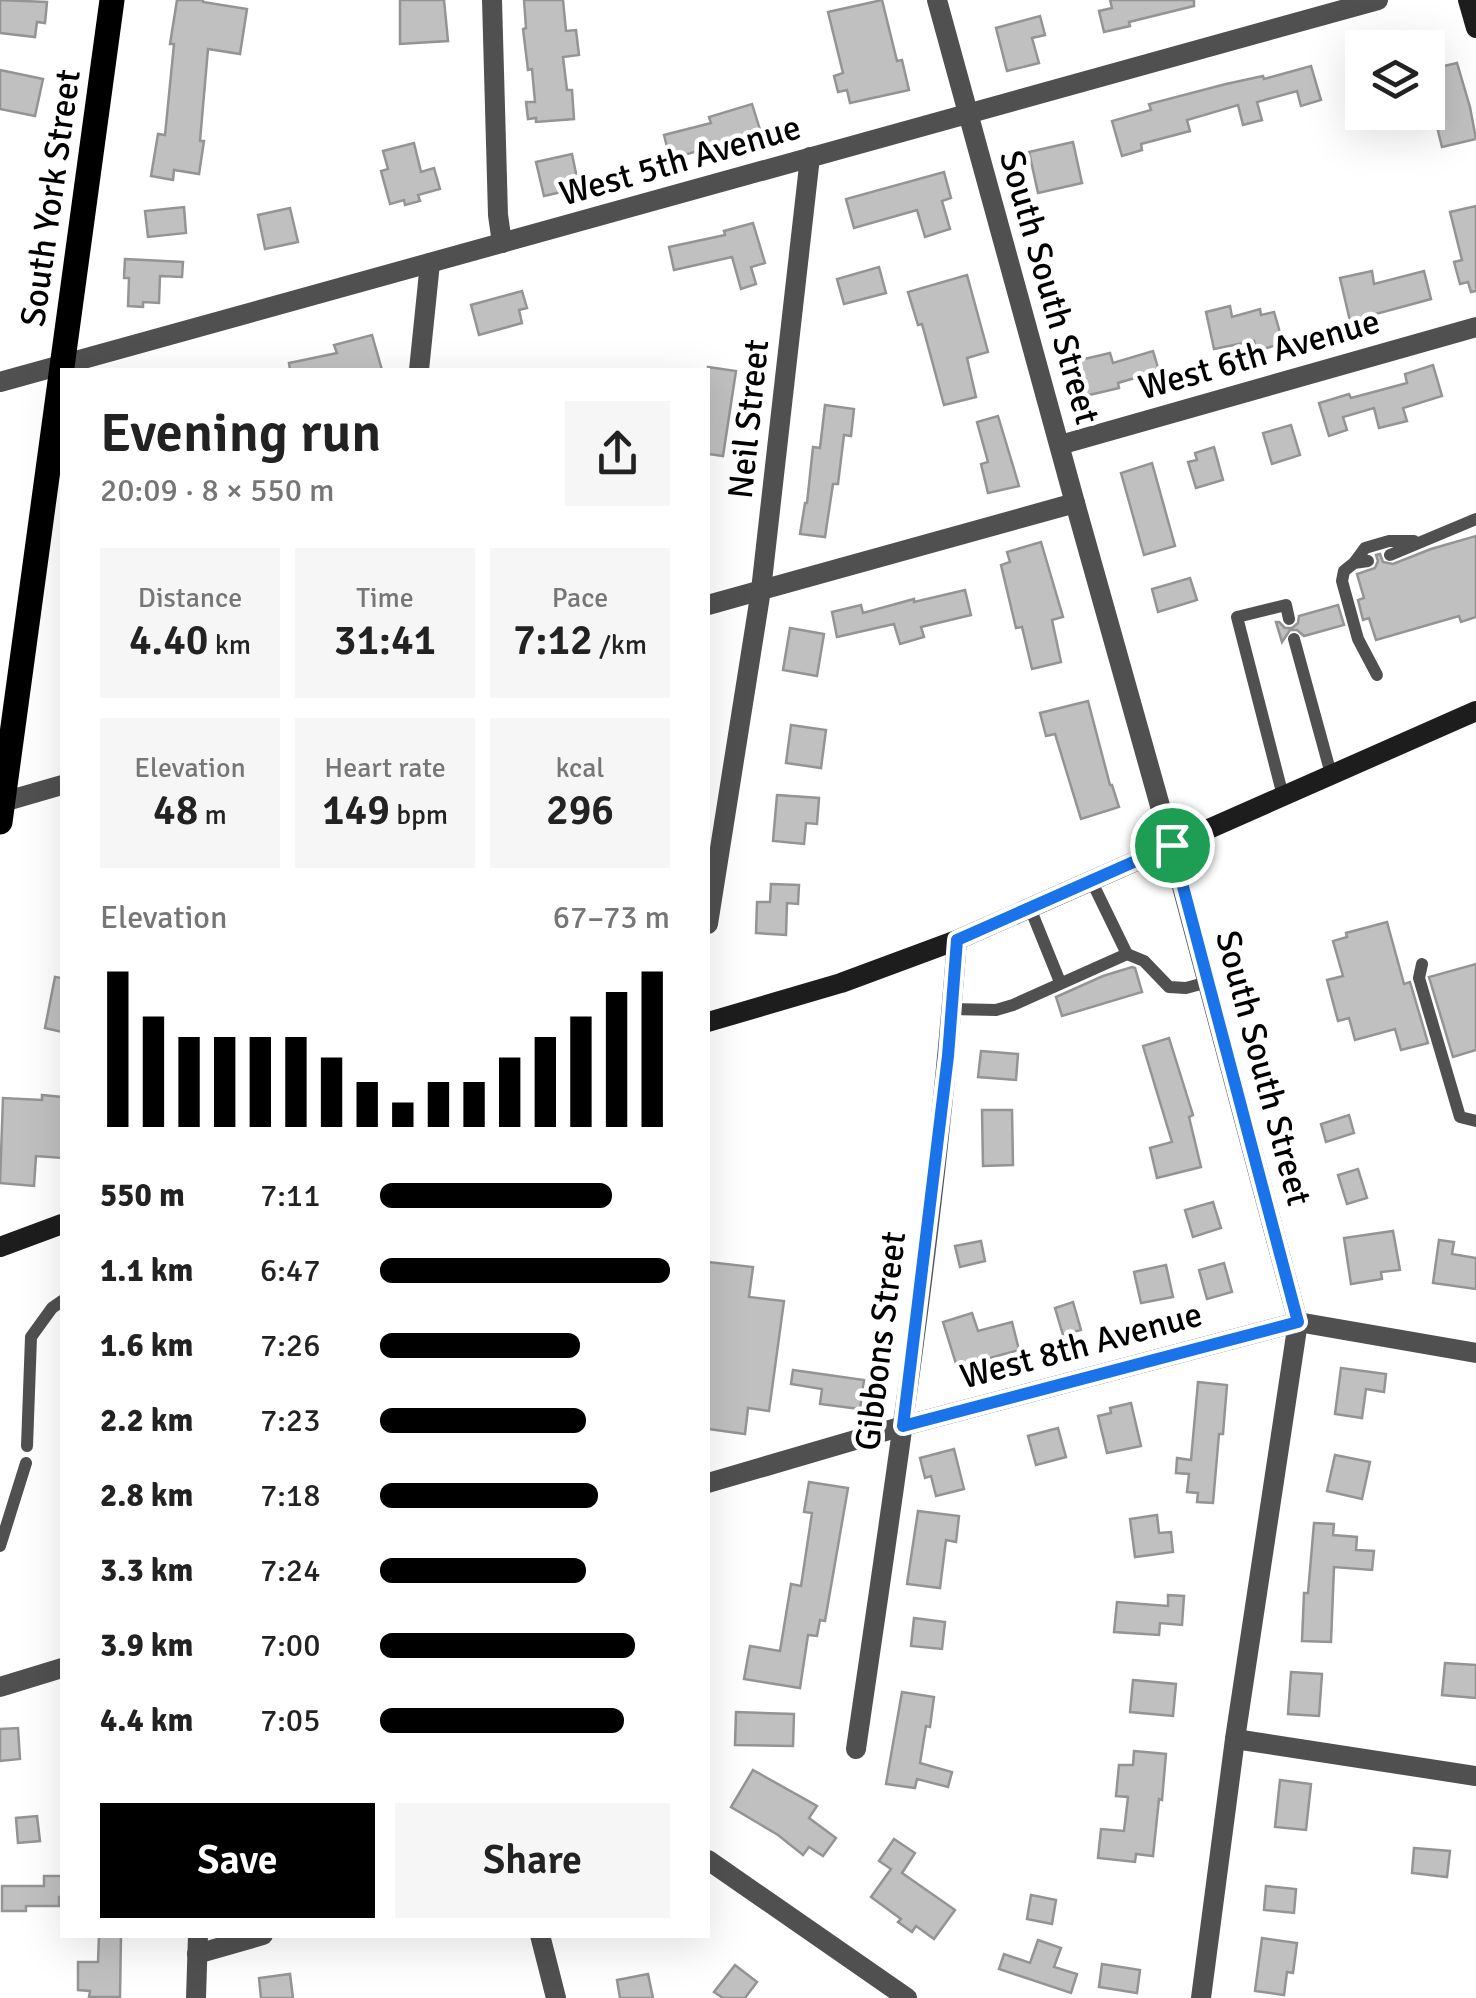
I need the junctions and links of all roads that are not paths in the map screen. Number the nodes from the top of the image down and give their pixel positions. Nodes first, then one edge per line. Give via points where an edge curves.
1 (112, 0) edge
2 (492, 0) edge
3 (937, 0) edge
4 (1378, 0) edge
5 (1468, 0) edge
6 (1476, 28) edge
7 (968, 114) junction
8 (810, 158) junction
9 (502, 243) junction
10 (430, 263) junction
11 (1476, 326) edge
12 (63, 365) junction
13 (63, 368) edge
14 (419, 368) edge
15 (0, 382) edge
16 (60, 386) edge
17 (1060, 444) junction
18 (1074, 503) junction
19 (1476, 519) edge
20 (1421, 540) junction
21 (1390, 555) dead end
22 (761, 590) junction
23 (710, 604) edge
24 (1289, 619) dead end
25 (1294, 639) dead end
26 (1377, 675) dead end
27 (1476, 710) edge
28 (1332, 774) junction
29 (60, 786) edge
30 (1282, 796) junction
31 (1, 809) edge
32 (1172, 845) junction
33 (1091, 880) junction
34 (1030, 908) junction
35 (710, 911) edge
36 (957, 940) junction
37 (1127, 954) junction
38 (1422, 964) dead end
39 (1060, 982) junction
40 (1208, 982) junction
41 (952, 1008) junction
42 (710, 1021) edge
43 (1476, 1120) edge
44 (60, 1225) edge
45 (0, 1247) edge
46 (60, 1302) edge
47 (1298, 1322) junction
48 (1476, 1352) edge
49 (903, 1426) junction
50 (27, 1446) dead end
51 (26, 1463) dead end
52 (710, 1483) edge
53 (0, 1546) edge
54 (60, 1669) edge
55 (0, 1687) edge
56 (1236, 1740) junction
57 (856, 1750) dead end
58 (1476, 1776) edge
59 (710, 1861) edge
60 (244, 1938) edge
61 (541, 1938) edge
62 (198, 1945) edge
63 (196, 1998) edge
64 (556, 1998) edge
65 (907, 1998) edge
66 (1201, 1998) edge

1 - 12 main road, South York Street
2 - 9 street
3 - 7 street, South South Street
4 - 7 street, West 5th Avenue
5 - 6 main road
7 - 8 street, West 5th Avenue
7 - 17 street, South South Street
8 - 9 street, West 5th Avenue
8 - 22 street, Neil Street
9 - 10 street, West 5th Avenue
10 - 12 street, West 5th Avenue
10 - 14 street
11 - 17 street, West 6th Avenue
12 - 13 main road, South York Street
12 - 15 street, West 5th Avenue
16 - 31 main road, South York Street
17 - 18 street, South South Street
18 - 22 street
18 - 32 street, South South Street
19 - 20 lane
20 - 21 lane
20 - 26 lane via 1365,548 1361,562 1344,571 1358,638
22 - 23 street
22 - 35 street, Neil Street
24 - 30 lane via 1286,605 1236,618
25 - 28 lane
27 - 28 main road
28 - 30 main road
29 - 31 street
30 - 32 main road
32 - 33 main road
32 - 40 street, South South Street
33 - 34 main road
33 - 37 lane
34 - 36 main road
34 - 39 lane
36 - 41 street, Gibbons Street
36 - 42 main road
37 - 39 lane
37 - 40 lane via 1169,986
38 - 43 lane via 1418,978 1460,1117
39 - 41 lane via 996,1010
40 - 47 street, South South Street
41 - 49 street, Gibbons Street
44 - 45 main road
46 - 50 lane via 31,1337
47 - 48 street, West 8th Avenue
47 - 49 street, West 8th Avenue
47 - 56 street, South South Street
49 - 52 street, West 8th Avenue
49 - 57 street, Gibbons Street
51 - 53 lane
54 - 55 street
56 - 58 street
56 - 66 street, South South Street
59 - 65 street
60 - 62 street
61 - 64 street
62 - 63 street

